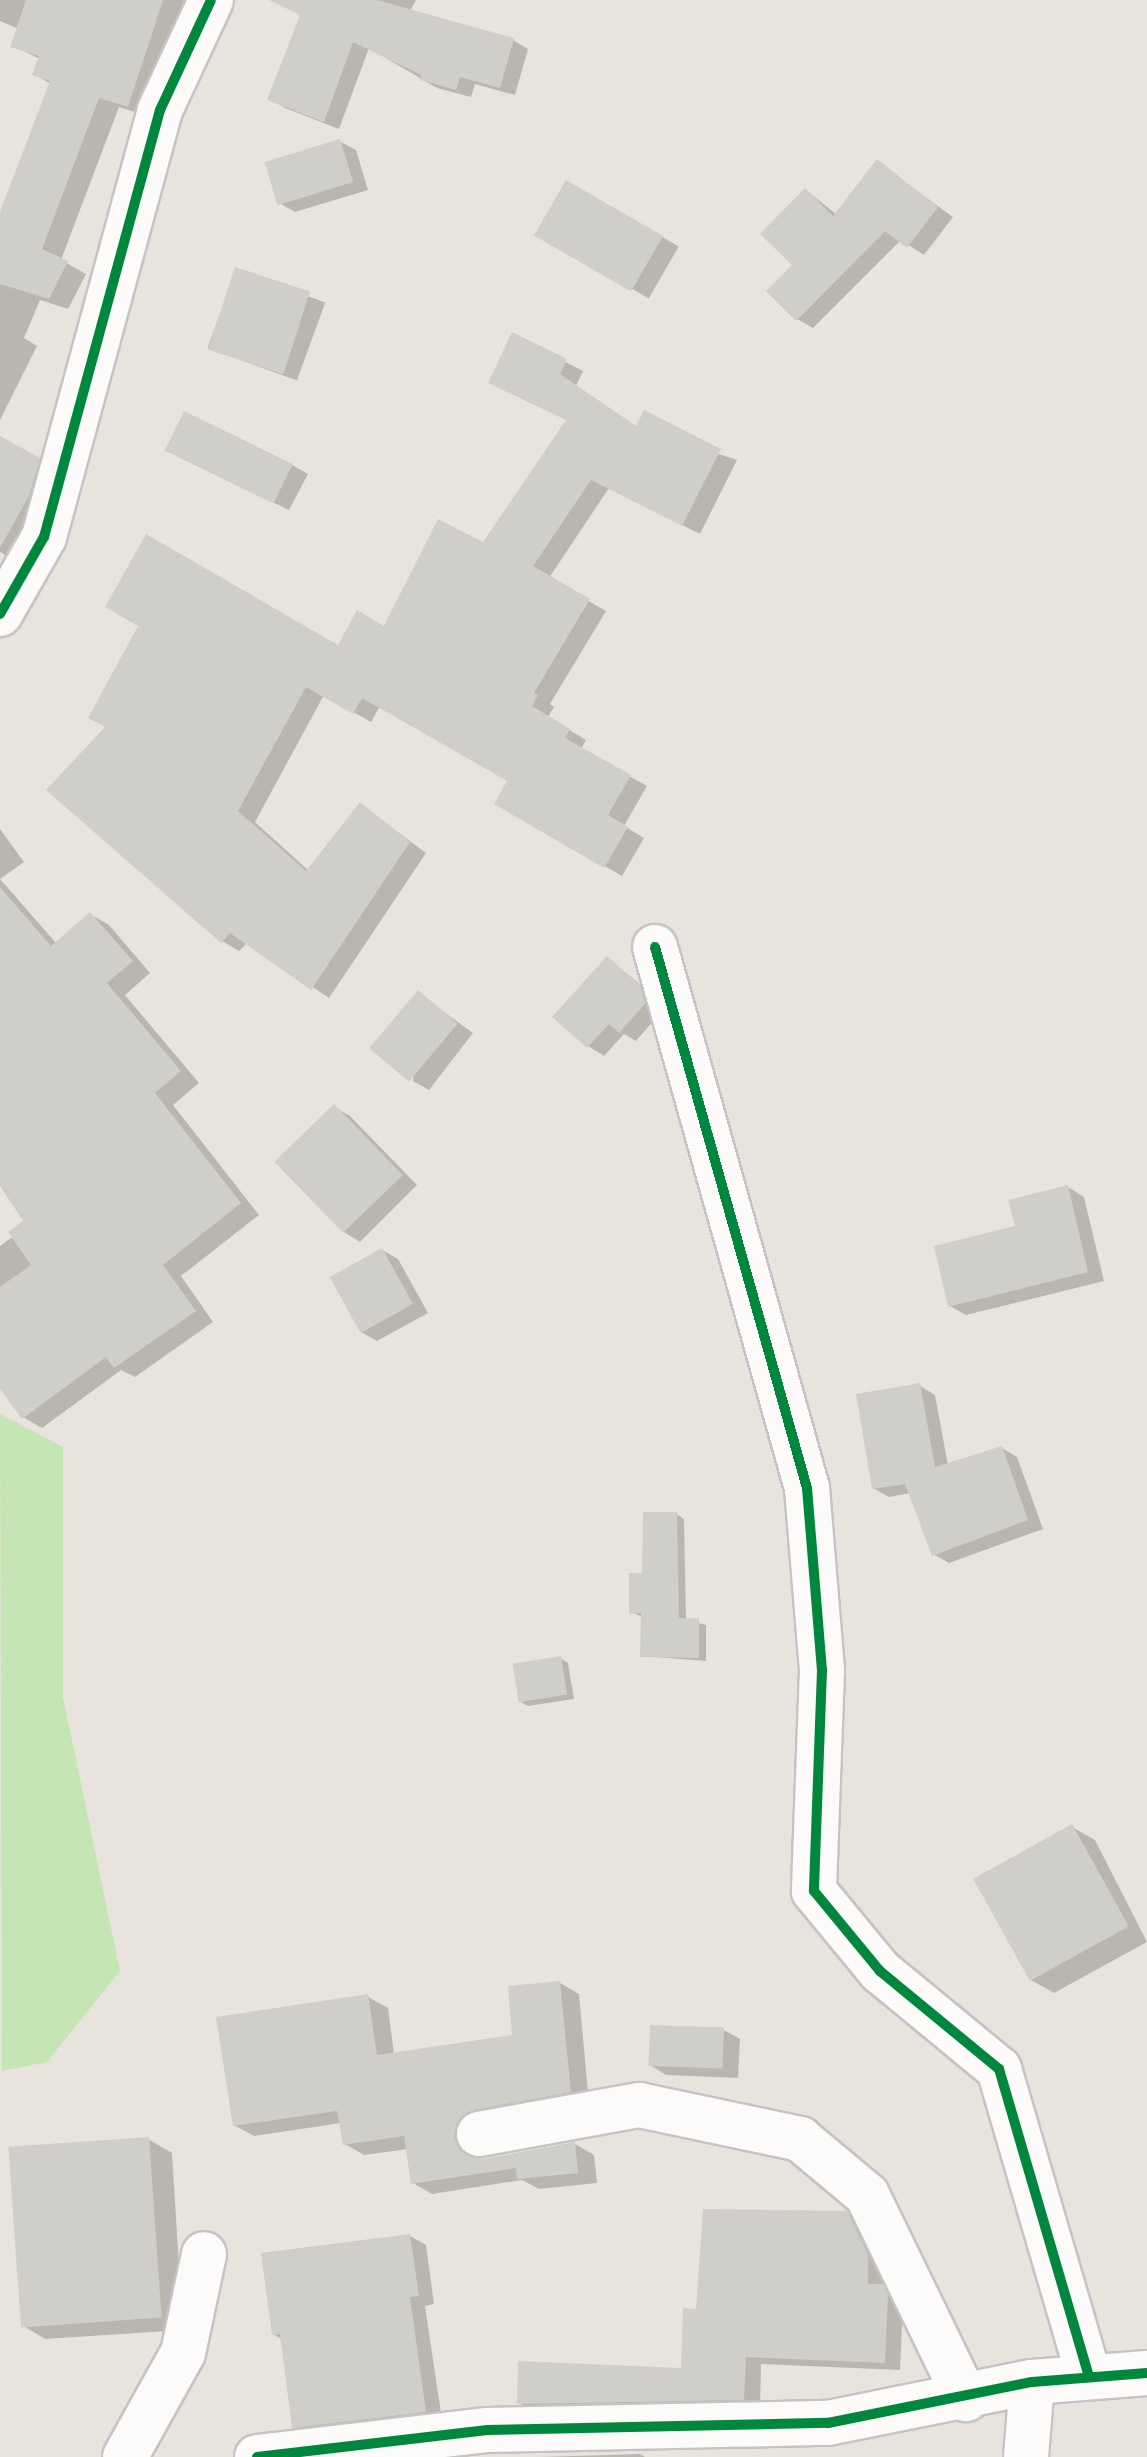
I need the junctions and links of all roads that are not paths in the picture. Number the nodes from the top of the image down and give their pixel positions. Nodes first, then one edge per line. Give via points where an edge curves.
1 (211, 0) edge
2 (0, 614) edge
3 (655, 947) dead end
4 (479, 2134) dead end
5 (204, 2254) dead end
6 (1147, 2373) edge
7 (1088, 2374) junction
8 (1032, 2382) junction
9 (966, 2399) junction
10 (125, 2457) edge
11 (257, 2457) edge
12 (1026, 2457) edge

1 - 2 street via 160,110 44,537
3 - 7 street via 807,1488 822,1670 814,1891 880,1971 999,2069
4 - 9 street via 639,2105 800,2139 867,2195
5 - 10 street via 183,2353
6 - 7 street
7 - 8 street
8 - 9 street
8 - 12 street
9 - 11 street via 828,2423 487,2430

